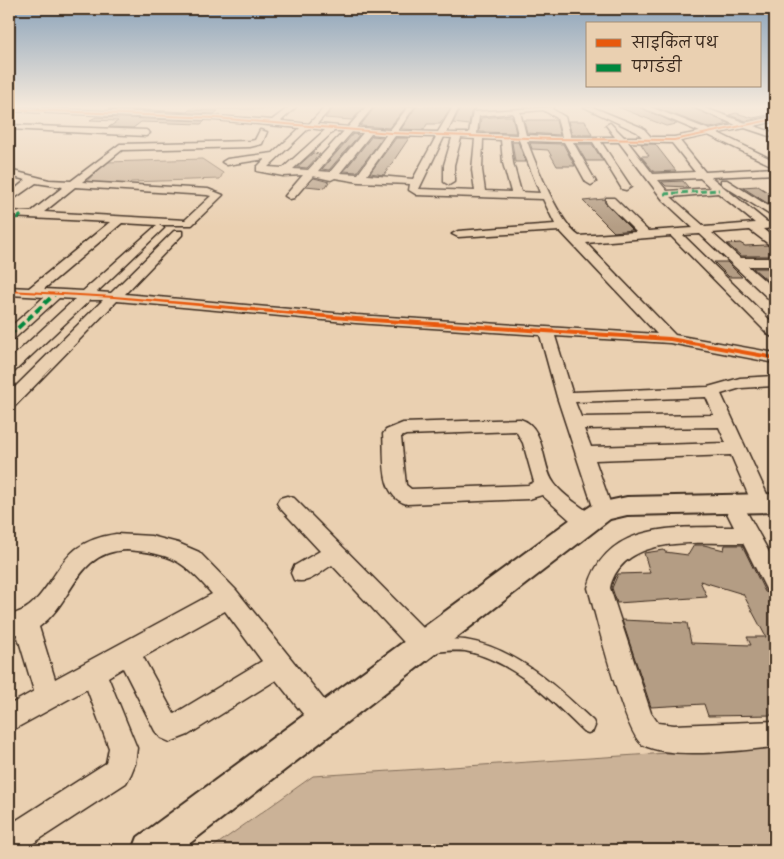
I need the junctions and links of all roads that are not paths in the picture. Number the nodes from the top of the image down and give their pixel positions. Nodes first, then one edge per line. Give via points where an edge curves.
1 (120, 147) edge
2 (284, 147) edge
3 (311, 147) edge
4 (333, 147) edge
5 (356, 147) edge
6 (382, 147) edge
7 (435, 147) edge
8 (454, 147) edge
9 (476, 147) edge
10 (506, 147) edge
11 (525, 147) edge
12 (572, 147) edge
13 (599, 147) edge
14 (625, 147) edge
15 (681, 147) edge
16 (740, 147) edge
17 (275, 155) junction
18 (227, 162) dead end
19 (775, 164) edge
20 (775, 171) edge
21 (762, 172) junction
22 (9, 173) edge
23 (283, 173) junction
24 (308, 175) junction
25 (707, 175) junction
26 (332, 177) junction
27 (652, 177) junction
28 (34, 179) junction
29 (363, 179) junction
30 (775, 179) edge
31 (416, 182) junction
32 (449, 182) dead end
33 (590, 182) dead end
34 (76, 184) junction
35 (626, 187) dead end
36 (719, 190) junction
37 (361, 191) dead end
38 (664, 194) junction
39 (481, 195) junction
40 (290, 196) dead end
41 (517, 196) junction
42 (547, 196) junction
43 (9, 199) edge
44 (610, 200) dead end
45 (9, 214) edge
46 (29, 215) junction
47 (775, 215) edge
48 (554, 216) junction
49 (519, 218) dead end
50 (116, 223) dead end
51 (9, 224) edge
52 (764, 226) edge
53 (564, 227) junction
54 (158, 228) dead end
55 (702, 232) junction
56 (178, 233) dead end
57 (458, 234) dead end
58 (675, 234) junction
59 (645, 235) junction
60 (577, 240) junction
61 (775, 245) edge
62 (737, 262) junction
63 (775, 262) edge
64 (9, 291) edge
65 (32, 292) junction
66 (56, 293) junction
67 (88, 294) junction
68 (114, 297) junction
69 (775, 297) edge
70 (546, 331) junction
71 (775, 333) edge
72 (9, 336) edge
73 (670, 339) junction
74 (775, 358) edge
75 (9, 368) edge
76 (775, 381) edge
77 (712, 391) junction
78 (565, 397) junction
79 (9, 402) edge
80 (725, 421) junction
81 (574, 423) junction
82 (738, 449) junction
83 (584, 454) junction
84 (545, 486) junction
85 (288, 503) dead end
86 (732, 503) junction
87 (768, 503) edge
88 (595, 517) junction
89 (747, 535) junction
90 (335, 552) junction
91 (302, 573) dead end
92 (775, 584) edge
93 (228, 597) junction
94 (17, 624) edge
95 (424, 646) junction
96 (128, 652) junction
97 (279, 664) junction
98 (93, 672) junction
99 (48, 697) junction
100 (9, 719) edge
101 (324, 720) junction
102 (588, 726) dead end
103 (775, 734) edge
104 (9, 842) edge
105 (151, 850) edge

1 - 34 street
2 - 17 street
3 - 23 street
4 - 24 street
5 - 26 street
6 - 29 street
7 - 31 street
8 - 32 street
9 - 39 street
10 - 41 street
11 - 42 street
12 - 33 street
13 - 35 street
14 - 27 street
15 - 25 street
16 - 19 street
17 - 18 street
17 - 23 street via 260,170
20 - 21 street
21 - 25 street
21 - 30 street
22 - 28 street
23 - 24 street
24 - 26 street
24 - 40 street
25 - 27 street
25 - 36 street
25 - 47 street
26 - 29 street
27 - 38 street
28 - 34 street
28 - 43 street
29 - 31 street
29 - 37 street
31 - 39 street via 414,190 417,192
34 - 46 street
34 - 46 street via 208,192 218,196 188,223
36 - 38 street
36 - 52 street
38 - 55 street
39 - 41 street
41 - 42 street
42 - 48 street
44 - 59 street
45 - 46 street
46 - 51 street
48 - 49 street
48 - 53 street
50 - 65 street
52 - 55 street
52 - 61 street
53 - 57 street
53 - 60 street
54 - 67 street
55 - 58 street
55 - 62 street
56 - 68 street
58 - 59 street
58 - 71 street
59 - 60 street
60 - 73 street
62 - 63 street
62 - 69 street
64 - 65 street
65 - 66 street
66 - 67 street
66 - 72 street
67 - 68 street
67 - 75 street
68 - 70 street via 356,319
68 - 79 street
70 - 73 street
70 - 78 street
73 - 74 street
76 - 77 street via 740,383
77 - 78 street
77 - 80 street
78 - 81 street
80 - 81 street
80 - 82 street
81 - 83 street
82 - 83 street
82 - 87 street
83 - 88 street
84 - 84 street via 529,492 407,497 398,488 392,434 403,429 520,425 528,435
84 - 88 street
85 - 90 street
86 - 87 street
86 - 88 street via 627,506
86 - 89 street
88 - 95 street
89 - 92 street
89 - 103 street via 646,540 626,550 605,567 599,588 639,718 648,734 674,739
90 - 91 street
90 - 95 street
93 - 94 street via 190,556 136,541 117,541 103,544 77,562 40,614
93 - 96 street
93 - 97 street
94 - 99 street
95 - 101 street
95 - 102 lane via 465,646 487,651 530,676
96 - 97 street via 170,729
96 - 98 street
97 - 101 street
98 - 99 street
98 - 104 street via 123,748 121,764 116,773
99 - 100 street
101 - 105 street

